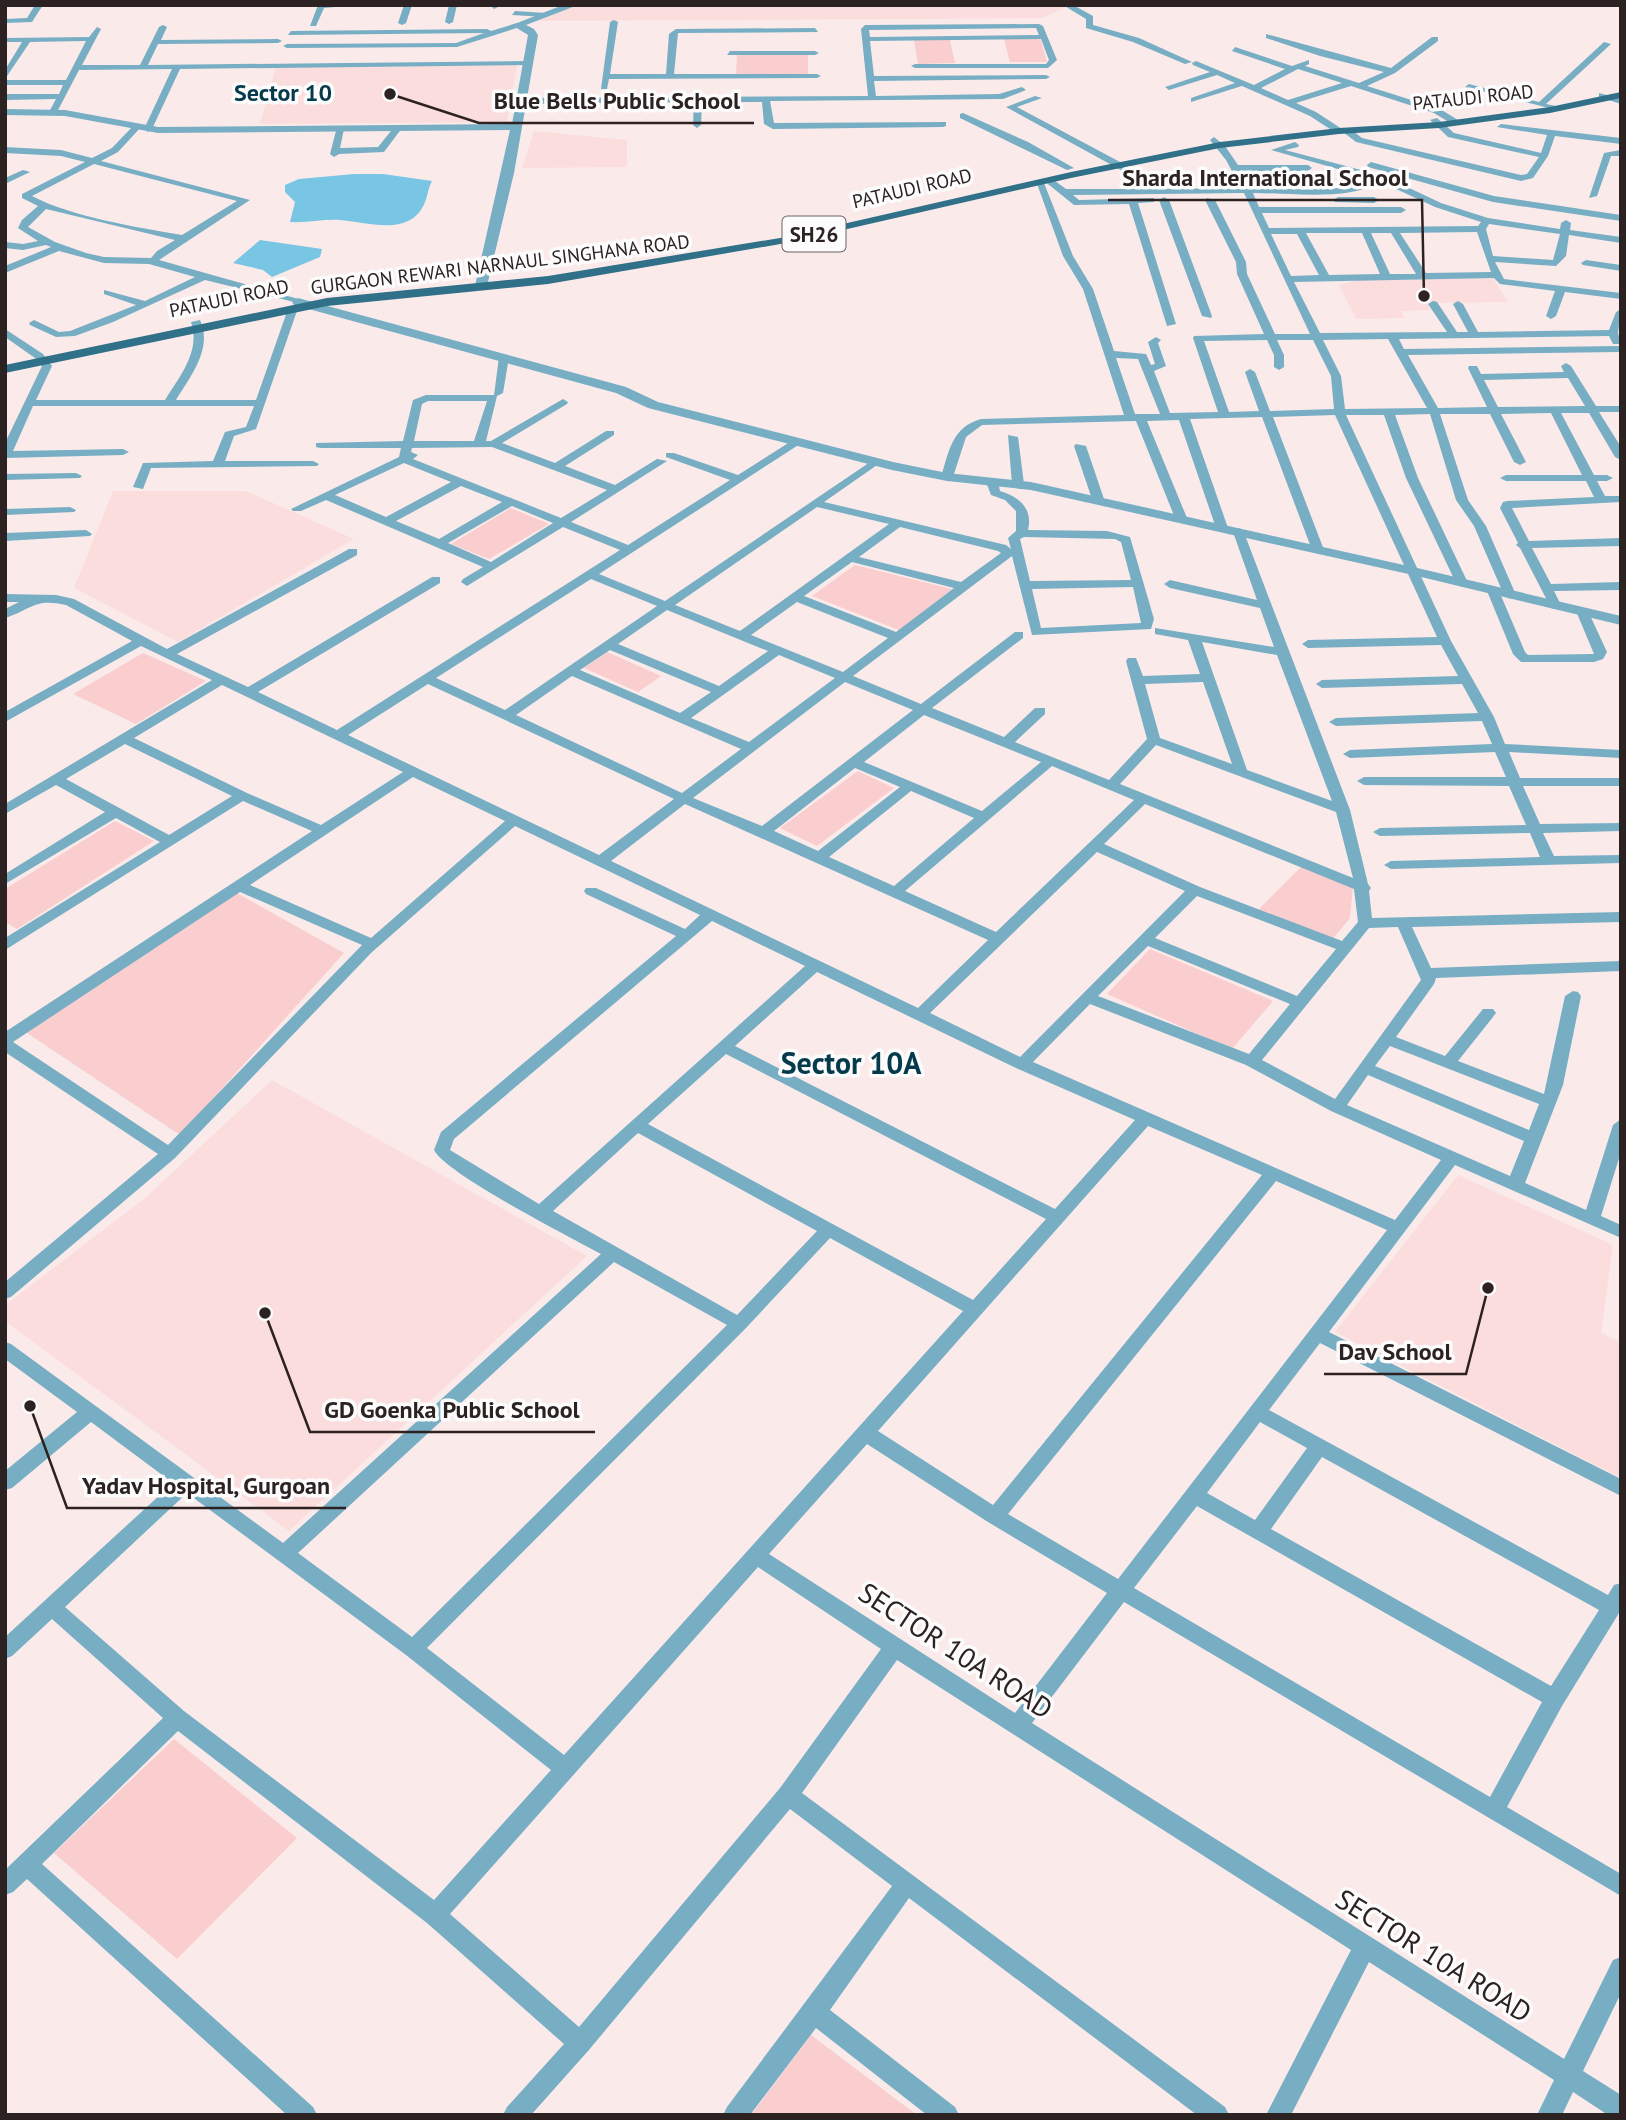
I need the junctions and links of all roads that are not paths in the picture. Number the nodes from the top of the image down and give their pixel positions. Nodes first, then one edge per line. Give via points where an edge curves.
1 (39, 5) edge
2 (408, 5) edge
3 (453, 5) edge
4 (573, 5) edge
5 (1067, 5) edge
6 (359, 8) edge
7 (515, 13) dead end
8 (546, 15) junction
9 (5, 21) edge
10 (449, 22) dead end
11 (614, 22) dead end
12 (402, 23) dead end
13 (313, 24) dead end
14 (517, 26) junction
15 (163, 27) dead end
16 (97, 29) dead end
17 (731, 30) junction
18 (500, 31) junction
19 (292, 33) dead end
20 (1269, 36) dead end
21 (1043, 37) junction
22 (909, 38) junction
23 (957, 38) junction
24 (999, 38) junction
25 (92, 39) junction
26 (866, 39) junction
27 (1435, 39) dead end
28 (5, 40) edge
29 (27, 40) junction
30 (155, 42) junction
31 (1607, 44) dead end
32 (1002, 47) dead end
33 (1235, 49) dead end
34 (815, 52) junction
35 (730, 53) junction
36 (1323, 54) junction
37 (1006, 56) dead end
38 (5, 59) edge
39 (16, 59) junction
40 (527, 63) junction
41 (963, 65) junction
42 (915, 66) junction
43 (1009, 66) junction
44 (143, 67) junction
45 (177, 67) junction
46 (1295, 67) junction
47 (77, 68) junction
48 (1392, 71) junction
49 (1216, 73) junction
50 (670, 76) junction
51 (817, 76) junction
52 (5, 77) edge
53 (606, 77) junction
54 (730, 77) junction
55 (1046, 77) dead end
56 (870, 79) junction
57 (918, 79) junction
58 (69, 82) junction
59 (5, 83) edge
60 (1244, 83) junction
61 (1355, 85) junction
62 (1168, 87) dead end
63 (1469, 87) dead end
64 (1255, 88) junction
65 (1022, 90) dead end
66 (62, 96) junction
67 (1615, 96) edge
68 (5, 97) edge
69 (872, 98) junction
70 (935, 98) junction
71 (1038, 98) dead end
72 (766, 99) junction
73 (818, 99) junction
74 (602, 100) junction
75 (698, 100) junction
76 (1194, 100) dead end
77 (521, 101) junction
78 (1288, 103) junction
79 (1550, 106) junction
80 (5, 112) edge
81 (53, 112) junction
82 (962, 116) dead end
83 (1444, 122) junction
84 (697, 125) dead end
85 (516, 127) junction
86 (1501, 127) dead end
87 (143, 128) junction
88 (398, 128) junction
89 (341, 129) junction
90 (1340, 129) junction
91 (1551, 133) junction
92 (1271, 137) junction
93 (1621, 141) edge
94 (1217, 143) junction
95 (1295, 145) junction
96 (5, 150) edge
97 (1621, 153) edge
98 (1544, 156) junction
99 (94, 162) junction
100 (1116, 162) junction
101 (1308, 167) dead end
102 (1070, 168) junction
103 (26, 172) dead end
104 (1392, 172) junction
105 (1380, 178) junction
106 (1149, 180) dead end
107 (5, 181) edge
108 (1044, 181) junction
109 (1138, 185) junction
110 (1242, 187) junction
111 (1064, 192) junction
112 (1592, 196) dead end
113 (1164, 200) junction
114 (1210, 200) junction
115 (1374, 200) dead end
116 (1133, 201) junction
117 (44, 206) junction
118 (1401, 210) dead end
119 (1567, 211) junction
120 (1621, 218) edge
121 (863, 221) junction
122 (1484, 225) junction
123 (1365, 230) junction
124 (1394, 230) junction
125 (1565, 232) junction
126 (1303, 234) junction
127 (1267, 235) junction
128 (186, 239) junction
129 (1621, 240) edge
130 (45, 242) junction
131 (59, 247) junction
132 (8, 248) edge
133 (155, 259) junction
134 (1489, 259) junction
135 (1586, 263) dead end
136 (1621, 268) edge
137 (5, 270) edge
138 (207, 275) junction
139 (1496, 275) junction
140 (1423, 277) junction
141 (1387, 278) junction
142 (1290, 279) junction
143 (1326, 279) junction
144 (482, 283) junction
145 (1561, 289) junction
146 (108, 292) dead end
147 (1621, 296) edge
148 (144, 304) junction
149 (1433, 304) dead end
150 (1458, 304) dead end
151 (300, 305) junction
152 (1621, 312) edge
153 (1207, 316) dead end
154 (1551, 316) dead end
155 (34, 323) dead end
156 (1171, 324) dead end
157 (198, 325) junction
158 (5, 332) edge
159 (1612, 333) junction
160 (1454, 335) junction
161 (1475, 335) junction
162 (1269, 336) junction
163 (1319, 336) junction
164 (1392, 336) junction
165 (1156, 340) dead end
166 (1620, 350) edge
167 (1401, 352) junction
168 (1109, 354) junction
169 (503, 357) junction
170 (41, 358) junction
171 (5, 363) edge
172 (1279, 367) dead end
173 (5, 369) edge
174 (1148, 369) junction
175 (1250, 372) dead end
176 (498, 393) dead end
177 (563, 402) dead end
178 (31, 403) junction
179 (259, 403) junction
180 (168, 404) junction
181 (1554, 409) junction
182 (1591, 409) junction
183 (1621, 409) edge
184 (1496, 410) junction
185 (1388, 411) junction
186 (1434, 411) junction
187 (1341, 412) junction
188 (1224, 414) junction
189 (1265, 414) junction
190 (1183, 415) junction
191 (1166, 416) junction
192 (1135, 417) junction
193 (610, 433) dead end
194 (1012, 437) dead end
195 (797, 442) junction
196 (408, 443) junction
197 (433, 444) junction
198 (479, 444) junction
199 (493, 444) junction
200 (320, 445) dead end
201 (1080, 446) dead end
202 (122, 452) dead end
203 (6, 454) edge
204 (1621, 457) edge
205 (404, 459) junction
206 (876, 461) junction
207 (1520, 462) dead end
208 (218, 464) junction
209 (313, 464) dead end
210 (555, 467) junction
211 (76, 476) dead end
212 (5, 477) edge
213 (947, 477) junction
214 (1506, 478) dead end
215 (1589, 478) junction
216 (1607, 478) dead end
217 (738, 479) junction
218 (459, 482) junction
219 (992, 482) junction
220 (1018, 484) junction
221 (139, 486) dead end
222 (616, 489) junction
223 (327, 496) junction
224 (1621, 499) edge
225 (1601, 500) junction
226 (511, 502) junction
227 (1099, 502) junction
228 (815, 503) junction
229 (297, 509) dead end
230 (70, 510) dead end
231 (5, 512) edge
232 (1181, 518) junction
233 (385, 522) junction
234 (562, 522) junction
235 (898, 523) junction
236 (1222, 528) junction
237 (1239, 532) junction
238 (1022, 533) junction
239 (86, 534) dead end
240 (5, 537) edge
241 (1621, 542) edge
242 (439, 544) junction
243 (1522, 545) junction
244 (628, 549) junction
245 (1318, 550) junction
246 (353, 552) dead end
247 (850, 558) junction
248 (491, 566) junction
249 (1413, 571) junction
250 (589, 574) junction
251 (436, 580) dead end
252 (467, 582) dead end
253 (1139, 583) junction
254 (1462, 583) junction
255 (1170, 584) dead end
256 (1025, 585) junction
257 (1621, 586) edge
258 (965, 587) junction
259 (1545, 588) junction
260 (1493, 591) junction
261 (1510, 595) junction
262 (36, 597) junction
263 (796, 597) junction
264 (5, 598) edge
265 (1264, 605) junction
266 (1555, 605) junction
267 (667, 606) junction
268 (1582, 611) junction
269 (5, 614) edge
270 (1621, 621) edge
271 (1159, 631) dead end
272 (1019, 635) dead end
273 (741, 636) junction
274 (898, 637) junction
275 (1194, 638) junction
276 (1445, 640) junction
277 (141, 641) junction
278 (1308, 644) dead end
279 (610, 645) junction
280 (777, 651) junction
281 (1281, 652) junction
282 (167, 654) junction
283 (1132, 661) dead end
284 (571, 671) junction
285 (426, 678) junction
286 (845, 678) junction
287 (1208, 678) junction
288 (221, 680) junction
289 (1138, 680) junction
290 (1467, 680) junction
291 (1322, 684) dead end
292 (720, 691) junction
293 (247, 693) junction
294 (922, 709) junction
295 (1040, 712) dead end
296 (507, 715) junction
297 (1487, 717) junction
298 (5, 718) edge
299 (682, 718) junction
300 (1336, 722) dead end
301 (337, 736) junction
302 (124, 738) junction
303 (1154, 740) junction
304 (1005, 744) junction
305 (751, 748) junction
306 (1501, 748) junction
307 (1350, 754) dead end
308 (1621, 754) edge
309 (1050, 761) junction
310 (853, 762) junction
311 (413, 771) junction
312 (1242, 775) junction
313 (55, 779) junction
314 (1364, 781) dead end
315 (1516, 781) junction
316 (1621, 782) edge
317 (1112, 785) junction
318 (909, 786) junction
319 (242, 796) junction
320 (1143, 799) junction
321 (687, 800) junction
322 (5, 810) edge
323 (1343, 810) junction
324 (115, 812) junction
325 (984, 817) junction
326 (513, 821) junction
327 (1621, 827) edge
328 (1532, 828) junction
329 (321, 830) junction
330 (764, 832) junction
331 (1380, 832) dead end
332 (169, 841) junction
333 (1094, 845) junction
334 (820, 857) junction
335 (1621, 859) edge
336 (1548, 860) junction
337 (600, 862) junction
338 (1391, 865) dead end
339 (5, 880) edge
340 (237, 885) junction
341 (1364, 888) junction
342 (1195, 890) junction
343 (591, 891) dead end
344 (895, 892) junction
345 (710, 915) junction
346 (1621, 917) edge
347 (1403, 922) junction
348 (1365, 923) junction
349 (686, 934) junction
350 (998, 939) junction
351 (8, 940) edge
352 (1146, 940) junction
353 (373, 944) junction
354 (1348, 948) junction
355 (816, 965) junction
356 (1621, 966) edge
357 (1428, 973) junction
358 (1573, 996) dead end
359 (1086, 997) junction
360 (1301, 1003) junction
361 (1488, 1013) dead end
362 (919, 1015) junction
363 (1387, 1039) junction
364 (5, 1042) edge
365 (724, 1047) junction
366 (1252, 1061) junction
367 (1448, 1063) junction
368 (1022, 1064) junction
369 (1366, 1068) junction
370 (1549, 1102) junction
371 (1337, 1107) junction
372 (1146, 1118) junction
373 (636, 1125) junction
374 (1621, 1125) edge
375 (1534, 1139) junction
376 (169, 1153) junction
377 (1452, 1157) junction
378 (1274, 1172) junction
379 (1515, 1186) junction
380 (541, 1212) junction
381 (1056, 1217) junction
382 (1592, 1219) junction
383 (1398, 1228) junction
384 (827, 1230) junction
385 (1621, 1232) edge
386 (613, 1253) junction
387 (5, 1292) edge
388 (975, 1309) junction
389 (739, 1324) junction
390 (1317, 1335) junction
391 (5, 1349) edge
392 (90, 1412) junction
393 (1257, 1412) junction
394 (864, 1432) junction
395 (1319, 1446) junction
396 (5, 1482) edge
397 (186, 1482) junction
398 (1621, 1488) edge
399 (1194, 1495) junction
400 (995, 1516) junction
401 (1258, 1531) junction
402 (284, 1554) junction
403 (755, 1555) junction
404 (1121, 1591) junction
405 (1616, 1599) edge
406 (53, 1608) junction
407 (894, 1647) junction
408 (413, 1649) junction
409 (5, 1650) edge
410 (1555, 1699) junction
411 (177, 1718) junction
412 (1018, 1725) junction
413 (564, 1768) junction
414 (788, 1795) junction
415 (1494, 1811) junction
416 (26, 1864) junction
417 (907, 1883) junction
418 (5, 1885) edge
419 (1621, 1886) edge
420 (435, 1915) junction
421 (1365, 1946) junction
422 (1621, 1968) edge
423 (814, 2012) junction
424 (580, 2043) junction
425 (1568, 2075) junction
426 (1621, 2109) edge
427 (305, 2115) edge
428 (515, 2115) edge
429 (734, 2115) edge
430 (947, 2115) edge
431 (1217, 2115) edge
432 (1278, 2115) edge
433 (1549, 2115) edge

1 - 9 street via 29,20
2 - 12 street
3 - 10 street
4 - 8 street
5 - 49 street via 1090,18 1090,26
6 - 13 street via 321,6
7 - 8 street
8 - 14 street
11 - 53 street
14 - 18 street
14 - 40 street via 533,35
15 - 30 street
16 - 25 street
17 - 34 street via 815,25
17 - 35 street
17 - 50 street via 674,33
18 - 19 street via 353,28
18 - 30 street via 457,45
20 - 36 street
21 - 24 street
21 - 26 street via 1039,26 1033,25 870,27 865,29
21 - 43 street via 1052,65
22 - 23 street
22 - 26 street
22 - 42 street
23 - 24 street
23 - 41 street
24 - 32 street
25 - 29 street
25 - 47 street
26 - 56 street
27 - 48 street
28 - 29 street
29 - 39 street
30 - 44 street
31 - 79 street
33 - 46 street
34 - 35 street
34 - 51 street
35 - 54 street
36 - 46 street
36 - 48 street
37 - 43 street
38 - 39 street
39 - 52 street
40 - 45 street
40 - 77 street
41 - 42 street
41 - 43 street
42 - 57 street
44 - 45 street
44 - 47 street
45 - 87 street
46 - 61 street
46 - 64 street
47 - 58 street
48 - 61 street
49 - 60 street
49 - 62 street
50 - 53 street
50 - 54 street
51 - 54 street
51 - 73 street
53 - 74 street
55 - 57 street
56 - 57 street
56 - 69 street
58 - 59 street
58 - 66 street
60 - 64 street
60 - 76 street
61 - 78 street
61 - 83 street via 1437,111
63 - 79 street
64 - 78 street
65 - 70 street via 1000,97
66 - 68 street
66 - 81 street
67 - 79 main road, GURGAON REWARI NARNAUL SINGHANA ROAD / SH26
69 - 70 street
69 - 73 street
70 - 72 street via 941,125 773,126 768,124
71 - 100 street via 1010,107
72 - 73 street
72 - 75 street
74 - 75 street
74 - 77 street
75 - 84 street
77 - 85 street
78 - 90 street
79 - 83 main road, GURGAON REWARI NARNAUL SINGHANA ROAD / SH26
80 - 81 street
81 - 87 street
82 - 102 street
83 - 90 main road, GURGAON REWARI NARNAUL SINGHANA ROAD / SH26
83 - 98 street via 1454,136
85 - 88 street
85 - 144 street
86 - 91 street
87 - 89 street
87 - 99 street
88 - 89 street
88 - 89 street via 381,150 335,153
90 - 92 main road, GURGAON REWARI NARNAUL SINGHANA ROAD / SH26
90 - 94 main road, SH26
90 - 98 street via 1359,140 1521,178 1532,175
91 - 93 street
91 - 98 street
92 - 94 main road, GURGAON REWARI NARNAUL SINGHANA ROAD / SH26
92 - 95 street
94 - 100 main road, GURGAON REWARI NARNAUL SINGHANA ROAD / SH26
94 - 110 street
95 - 104 street
95 - 105 street via 1275,150
96 - 99 street via 61,153
97 - 112 street via 1608,153
99 - 117 street via 25,197
99 - 128 street via 245,200
100 - 102 main road, PATAUDI ROAD / SH26
100 - 108 main road, GURGAON REWARI NARNAUL SINGHANA ROAD / SH26
100 - 109 street via 1132,172
101 - 110 street
102 - 121 main road, PATAUDI ROAD / SH26
103 - 107 street
104 - 105 street
104 - 119 street via 1493,199
105 - 110 street via 1356,189
105 - 122 street
106 - 109 street
108 - 111 street
108 - 121 main road, GURGAON REWARI NARNAUL SINGHANA ROAD / SH26
108 - 168 street via 1068,256 1088,289
109 - 110 street
109 - 111 street
110 - 114 street
110 - 115 street
110 - 118 street
110 - 127 street
111 - 116 street via 1077,203
113 - 114 street
113 - 116 street
113 - 153 street
114 - 162 street via 1241,262
116 - 156 street
117 - 128 street
117 - 130 street via 23,225
119 - 120 street
119 - 125 street
121 - 144 main road, GURGAON REWARI NARNAUL SINGHANA ROAD / SH26 via 666,262
122 - 124 street
122 - 125 street
122 - 134 street
123 - 124 street
123 - 126 street
123 - 141 street
124 - 140 street
125 - 129 street
125 - 134 street via 1556,263
126 - 127 street
126 - 143 street
127 - 142 street
128 - 133 street
130 - 131 street
130 - 132 street
131 - 133 street via 105,260
131 - 137 street
133 - 138 street
134 - 139 street
135 - 136 street
138 - 148 street
138 - 151 street
139 - 140 street
139 - 145 street via 1511,284
140 - 141 street
141 - 143 street
142 - 143 street
142 - 163 street
144 - 151 main road, GURGAON REWARI NARNAUL SINGHANA ROAD / SH26
145 - 147 street
145 - 154 street
146 - 148 street
148 - 155 street via 63,335
149 - 160 street
150 - 161 street
151 - 157 main road, GURGAON REWARI NARNAUL SINGHANA ROAD / SH26
151 - 169 street
151 - 179 street
152 - 159 street
157 - 170 main road, GURGAON REWARI NARNAUL SINGHANA ROAD / SH26
157 - 180 street via 201,338 192,363
158 - 170 street
159 - 161 street
159 - 166 street
160 - 161 street
160 - 164 street
162 - 163 street
162 - 172 street via 1279,355
162 - 188 street via 1198,338
163 - 164 street
163 - 187 street via 1336,376
164 - 167 street
165 - 174 street via 1161,367
166 - 167 street
167 - 186 street
168 - 174 street via 1142,356
168 - 192 street
169 - 176 street
169 - 195 street via 621,390 653,405
170 - 171 main road, SH26
170 - 173 main road, GURGAON REWARI NARNAUL SINGHANA ROAD / SH26
170 - 178 street via 46,370
174 - 191 street
175 - 189 street
177 - 199 street
178 - 180 street
178 - 203 street
179 - 180 street
179 - 208 street via 251,429 229,434
181 - 182 street
181 - 184 street
181 - 215 street
182 - 183 street
182 - 184 street via 1569,371 1475,372
182 - 204 street
184 - 186 street
184 - 207 street
185 - 186 street
185 - 187 street
185 - 254 street via 1412,478
186 - 261 street via 1462,500 1480,526
187 - 189 street
187 - 249 street
188 - 189 street
188 - 190 street
189 - 245 street
190 - 191 street
190 - 236 street
191 - 192 street
192 - 213 street via 969,424 962,430
192 - 232 street
193 - 210 street
194 - 220 street
195 - 206 street
195 - 217 street
196 - 197 street
196 - 198 street via 421,399 493,398
196 - 200 street
196 - 205 street
197 - 198 street
197 - 205 street
198 - 199 street
199 - 210 street
201 - 227 street
202 - 203 street
205 - 218 street
205 - 223 street
206 - 213 street
206 - 228 street
208 - 209 street
208 - 221 street via 147,465
210 - 222 street
211 - 212 street
213 - 219 street
214 - 215 street
215 - 216 street
215 - 225 street
217 - 222 street via 666,458
217 - 244 street
218 - 226 street
218 - 233 street
219 - 220 street
219 - 238 street via 995,492 1020,505
220 - 227 street
222 - 234 street
223 - 229 street
223 - 233 street
224 - 225 street
225 - 243 street via 1507,504
226 - 234 street
226 - 242 street
227 - 232 street
228 - 235 street
228 - 267 street
230 - 231 street
232 - 236 street
233 - 242 street
234 - 244 street
234 - 248 street
235 - 247 street
235 - 258 street via 1007,551
236 - 237 street
237 - 245 street
237 - 265 street
238 - 253 street via 1121,536
238 - 256 street via 1014,538
239 - 240 street
241 - 243 street
242 - 248 street
243 - 259 street
244 - 250 street
245 - 249 street
246 - 282 street
247 - 258 street
247 - 263 street
248 - 252 street
249 - 254 street
249 - 276 street
250 - 267 street
250 - 285 street
251 - 293 street
253 - 256 street
253 - 256 street via 1147,626 1036,632
254 - 260 street
255 - 265 street
257 - 259 street
258 - 274 street
259 - 266 street
260 - 261 street
260 - 268 street via 1525,659 1600,656
261 - 266 street
262 - 264 street
262 - 269 street
262 - 277 street via 70,602
263 - 273 street
263 - 274 street
265 - 281 street
266 - 268 street
267 - 273 street
267 - 279 street
268 - 270 street
271 - 275 street
272 - 294 street
273 - 280 street
274 - 286 street
275 - 281 street
275 - 287 street
276 - 278 street
276 - 290 street
277 - 282 street
277 - 298 street
279 - 284 street
279 - 292 street
280 - 286 street
280 - 292 street
281 - 323 street
282 - 288 street
283 - 289 street
284 - 296 street
284 - 299 street
285 - 296 street
285 - 301 street
286 - 294 street
286 - 305 street
287 - 289 street
287 - 312 street
288 - 293 street
288 - 302 street
289 - 303 street
290 - 291 street
290 - 297 street
292 - 299 street
293 - 301 street
294 - 304 street
294 - 310 street
295 - 304 street
296 - 321 street
297 - 300 street
297 - 306 street
299 - 305 street
301 - 311 street
302 - 313 street
302 - 319 street
303 - 312 street
303 - 317 street
304 - 309 street
305 - 321 street
306 - 307 street
306 - 308 street
306 - 315 street
309 - 317 street
309 - 325 street
310 - 318 street
310 - 330 street
311 - 326 street
311 - 329 street
312 - 323 street
313 - 322 street
313 - 324 street
314 - 315 street
315 - 316 street
315 - 328 street
317 - 320 street
318 - 325 street
318 - 334 street
319 - 329 street
319 - 332 street
320 - 333 street
320 - 341 street
321 - 330 street
321 - 337 street
323 - 341 street
324 - 332 street
324 - 339 street
325 - 344 street
326 - 337 street
326 - 353 street
327 - 328 street
328 - 331 street
328 - 336 street
329 - 340 street
330 - 334 street
332 - 351 street
333 - 342 street
333 - 350 street
334 - 344 street
335 - 336 street
336 - 338 street
337 - 345 street
340 - 353 street
340 - 364 street
341 - 348 street
342 - 352 street
342 - 354 street
343 - 349 street
344 - 350 street
345 - 349 street
345 - 355 street
346 - 347 street
347 - 348 street
347 - 357 street
348 - 354 street
349 - 380 street via 443,1141 444,1154
350 - 362 street
352 - 359 street
352 - 360 street
353 - 376 street
354 - 360 street
355 - 362 street
355 - 365 street
356 - 357 street
357 - 363 street via 1429,980
358 - 370 street
359 - 366 street
359 - 368 street
360 - 366 street
361 - 367 street
362 - 368 street
363 - 367 street
363 - 369 street
364 - 376 street
365 - 373 street
365 - 381 street
366 - 371 street
367 - 370 street
368 - 372 street
369 - 371 street
369 - 375 street
370 - 375 street
371 - 377 street
372 - 378 street
372 - 381 street
373 - 380 street
373 - 384 street
374 - 382 street
375 - 379 street
376 - 387 street
377 - 379 street
377 - 383 street
378 - 383 street
378 - 400 street
379 - 382 street
380 - 386 street
381 - 388 street
382 - 385 street
383 - 390 street
384 - 388 street
384 - 389 street
386 - 389 street
386 - 402 street
388 - 394 street
389 - 408 street
390 - 393 street
390 - 398 street
391 - 392 street
392 - 396 street
392 - 397 street
393 - 395 street
393 - 399 street
394 - 400 street
394 - 403 street
395 - 401 street
395 - 405 street
397 - 402 street
397 - 406 street
399 - 401 street
399 - 404 street
400 - 404 street
401 - 410 street
402 - 408 street
403 - 407 street, SECTOR 10A ROAD
403 - 413 street
404 - 412 street
404 - 415 street
405 - 410 street
406 - 409 street
406 - 411 street
407 - 412 street, SECTOR 10A ROAD
407 - 414 street
408 - 413 street
410 - 415 street
411 - 416 street
411 - 420 street
412 - 421 street, SECTOR 10A ROAD
413 - 420 street
414 - 417 street
414 - 424 street
415 - 419 street
416 - 418 street
416 - 427 street
417 - 423 street
417 - 431 street
420 - 424 street
421 - 425 street, SECTOR 10A ROAD
421 - 432 street
422 - 425 street
423 - 429 street
423 - 430 street
424 - 428 street
425 - 426 street, SECTOR 10A ROAD
425 - 433 street

